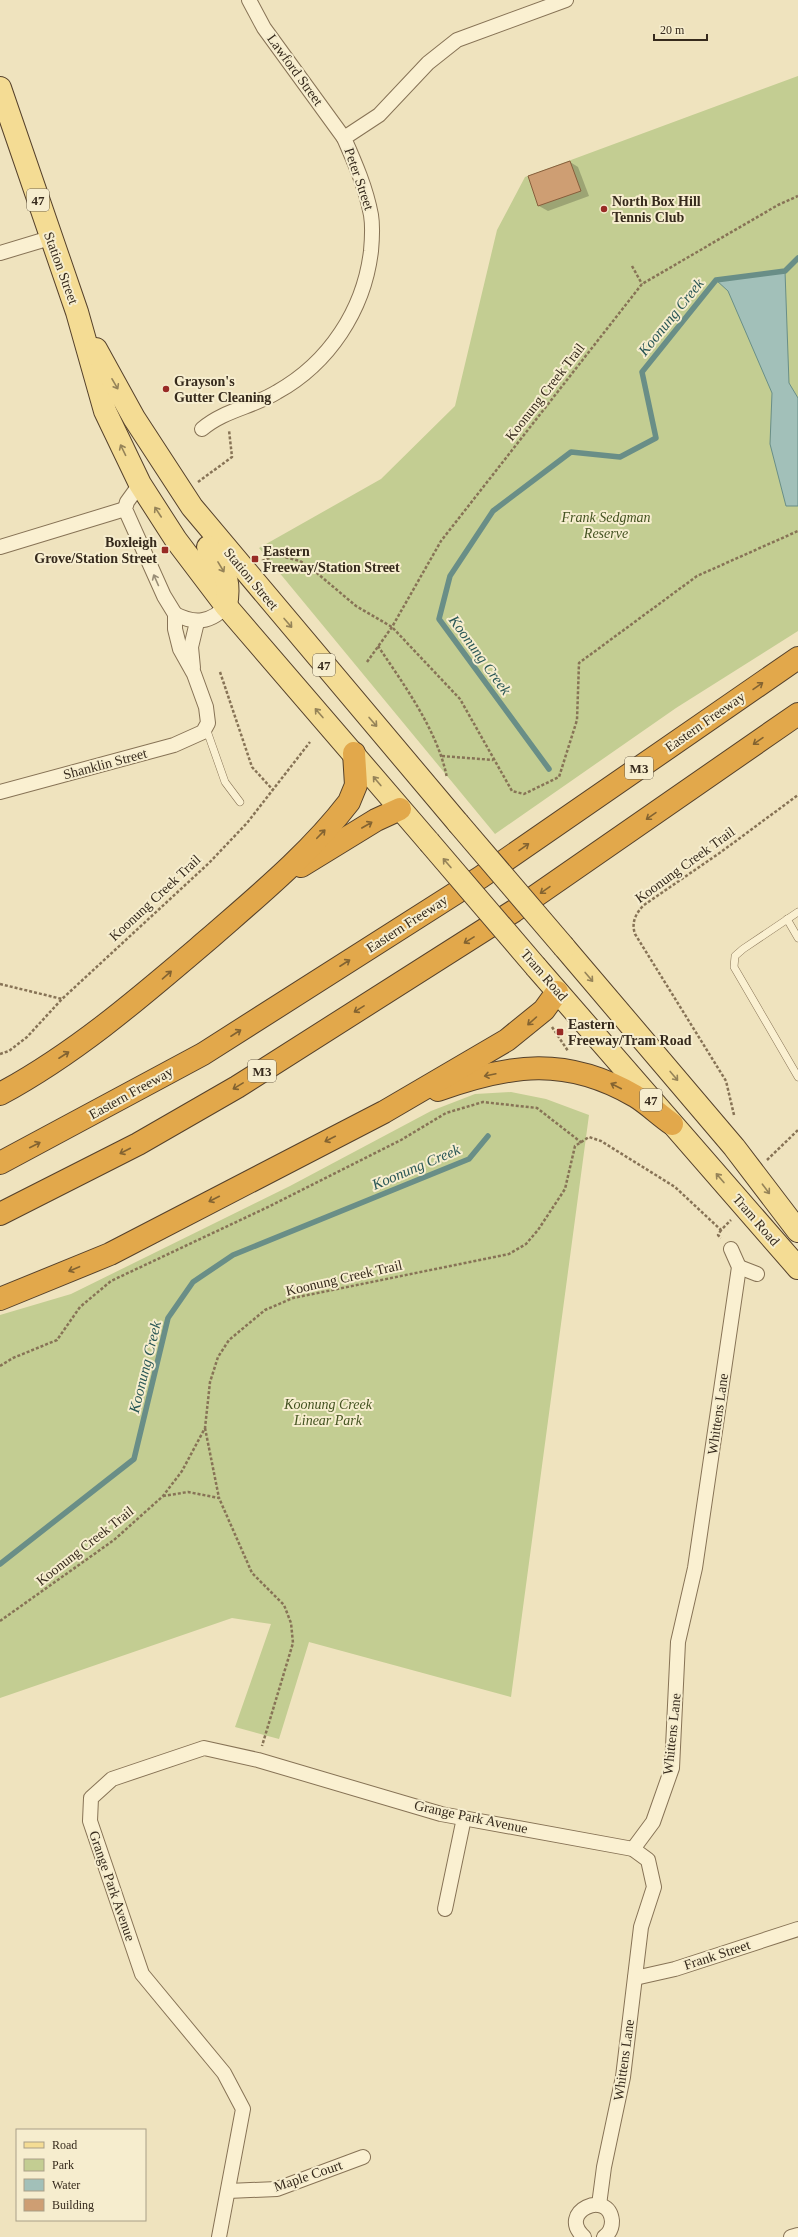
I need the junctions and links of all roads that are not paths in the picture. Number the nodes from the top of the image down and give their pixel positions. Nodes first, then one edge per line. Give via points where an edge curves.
1 (249, 0) edge
2 (566, 0) edge
3 (0, 88) edge
4 (344, 138) junction
5 (50, 238) junction
6 (0, 253) edge
7 (77, 312) junction
8 (202, 429) dead end
9 (140, 484) junction
10 (187, 484) junction
11 (192, 507) junction
12 (125, 509) junction
13 (0, 547) edge
14 (226, 606) junction
15 (174, 614) junction
16 (197, 622) junction
17 (798, 658) edge
18 (194, 674) junction
19 (798, 714) edge
20 (206, 728) junction
21 (354, 754) junction
22 (0, 792) edge
23 (240, 802) dead end
24 (400, 809) junction
25 (458, 823) junction
26 (274, 882) junction
27 (798, 912) edge
28 (787, 919) junction
29 (798, 938) edge
30 (564, 947) junction
31 (557, 992) junction
32 (798, 1077) edge
33 (0, 1094) edge
34 (384, 1112) junction
35 (672, 1124) junction
36 (0, 1163) edge
37 (0, 1214) edge
38 (798, 1231) edge
39 (731, 1249) dead end
40 (739, 1267) junction
41 (798, 1268) edge
42 (757, 1274) dead end
43 (0, 1299) edge
44 (464, 1818) junction
45 (632, 1849) junction
46 (445, 1909) dead end
47 (798, 1929) edge
48 (635, 1978) junction
49 (363, 2157) dead end
50 (228, 2191) junction
51 (599, 2205) junction
52 (612, 2235) edge
53 (798, 2235) edge
54 (219, 2237) edge
55 (584, 2237) edge
56 (791, 2237) edge

1 - 4 street, Lawford Street via 264,28
2 - 4 street, Peter Street via 457,40 428,63 379,114
3 - 5 main road, Station Street / 47
4 - 8 street, Peter Street via 363,182 371,217 369,264 353,314 322,357 295,380 278,392 211,421
5 - 6 street
5 - 7 main road, Station Street / 47
9 -> 7 main road, Station Street / 47 via 105,411
7 -> 10 main road, Station Street / 47 via 134,418
9 - 10 main road via 151,481
9 - 12 street
14 -> 9 main road, Station Street / 47 via 176,540
10 - 11 main road, Station Street / 47
11 -> 14 main road via 209,550 225,575 229,589
11 -> 25 main road, Station Street / 47
12 - 13 street
15 -> 12 street
14 - 16 street via 219,614
21 -> 14 main road, Station Street / 47
15 - 16 street
15 - 18 street via 180,649
16 - 18 street via 191,647
36 -> 17 highway, Eastern Freeway / M3 via 203,1054 481,877
18 - 20 street via 206,707
19 -> 37 highway, M3 via 514,911 237,1087 138,1144
20 - 22 street, Shanklin Street via 199,735 174,745
20 - 23 lane via 225,782
24 -> 21 main road, Station Street / 47
26 -> 21 highway via 340,814 348,802 356,785
24 - 25 main road via 418,806 435,809
26 -> 24 highway via 376,820
31 -> 24 main road, Tram Road / 47, bridge
25 - 30 main road, Tram Road / 47, bridge
33 -> 26 highway via 81,1044 141,997
27 - 28 lane
28 - 29 lane
28 - 32 lane via 735,956 734,967
30 - 31 main road via 563,972
30 -> 38 main road, Tram Road / 47 via 734,1147
31 -> 34 highway via 544,1010 507,1040
31 - 35 main road, Tram Road / 47
35 -> 34 highway via 636,1097 592,1075 546,1067 481,1076 434,1091
34 -> 43 highway via 110,1254
41 -> 35 main road, Tram Road / 47
39 - 40 street
40 - 42 street
40 - 45 street, Whittens Lane via 695,1568 678,1642 672,1768 653,1822
44 - 45 street, Grange Park Avenue
44 - 46 street
44 - 50 street, Grange Park Avenue via 441,1814 258,1760 204,1748 112,1779 91,1798 90,1821 142,1974 224,2073 243,2108
45 - 48 street, Whittens Lane via 648,1860 654,1887 641,1927
47 - 48 street, Frank Street via 676,1969
48 - 51 street, Whittens Lane via 623,2077 604,2167
49 - 50 street, Maple Court via 277,2189
50 - 54 street, Grange Park Avenue
51 - 52 street via 610,2214
51 - 55 street via 584,2207 577,2217 577,2229
53 - 56 street

